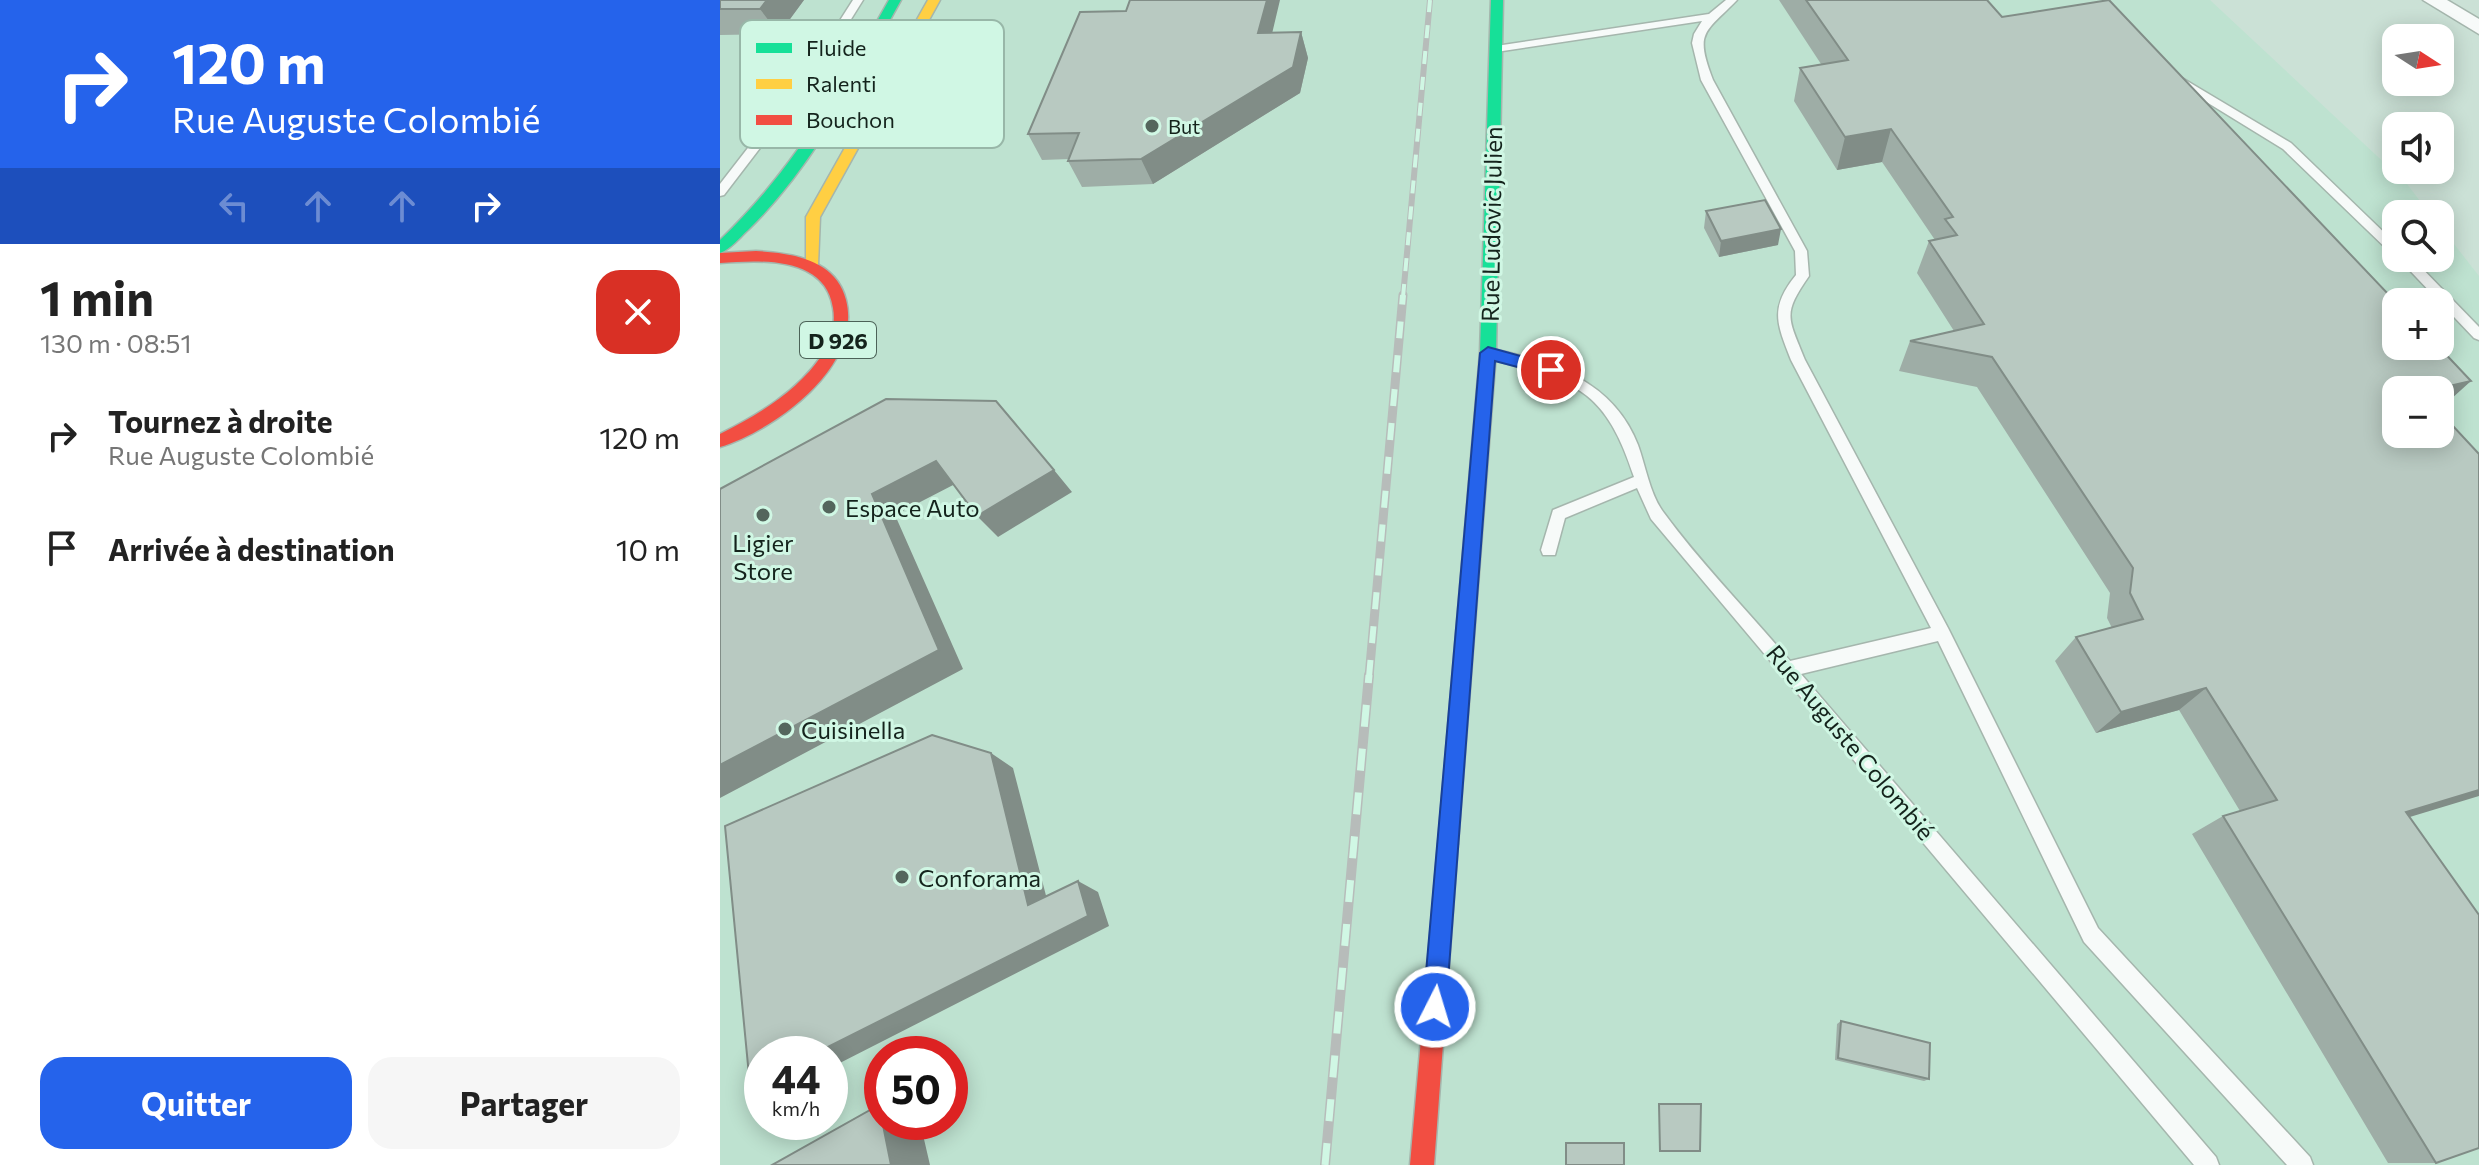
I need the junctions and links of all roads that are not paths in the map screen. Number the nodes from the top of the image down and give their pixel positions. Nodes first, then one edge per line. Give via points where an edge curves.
1 (858, 0) edge
2 (895, 0) edge
3 (934, 0) edge
4 (1497, 0) edge
5 (1732, 0) edge
6 (2433, 0) edge
7 (1711, 17) junction
8 (845, 20) edge
9 (883, 20) edge
10 (923, 20) edge
11 (2479, 28) edge
12 (1496, 49) junction
13 (2171, 75) edge
14 (754, 148) edge
15 (806, 148) edge
16 (851, 148) edge
17 (720, 192) edge
18 (2382, 238) edge
19 (720, 248) edge
20 (720, 258) edge
21 (811, 265) junction
22 (2418, 272) edge
23 (2479, 335) edge
24 (1488, 353) junction
25 (720, 441) edge
26 (1640, 481) junction
27 (1549, 550) dead end
28 (1942, 633) junction
29 (1789, 669) junction
30 (1422, 1165) edge
31 (2208, 1165) edge
32 (2302, 1165) edge

1 - 8 lane
2 - 9 main road
3 - 10 main road
4 - 12 main road, Rue Ludovic Julien
5 - 7 lane
6 - 11 street
7 - 12 lane
7 - 28 lane via 1698,35 1695,51 1801,251 1803,276 1786,294 1781,314 1798,360
12 - 24 main road, Rue Ludovic Julien
13 - 18 lane via 2287,146
14 - 17 lane
15 - 19 main road via 752,224
16 - 21 main road via 813,217
20 - 21 main road via 780,256
21 - 25 main road, D 926 via 833,282 844,305 841,334 825,365 791,400
22 - 23 lane
24 - 26 lane, Rue Auguste Colombié via 1567,375 1594,391 1626,435
24 - 30 main road, Rue Ludovic Julien
26 - 27 lane via 1558,514
26 - 29 lane, Rue Auguste Colombié via 1656,515
28 - 29 lane
28 - 32 lane via 2091,935
29 - 31 lane, Rue Auguste Colombié

